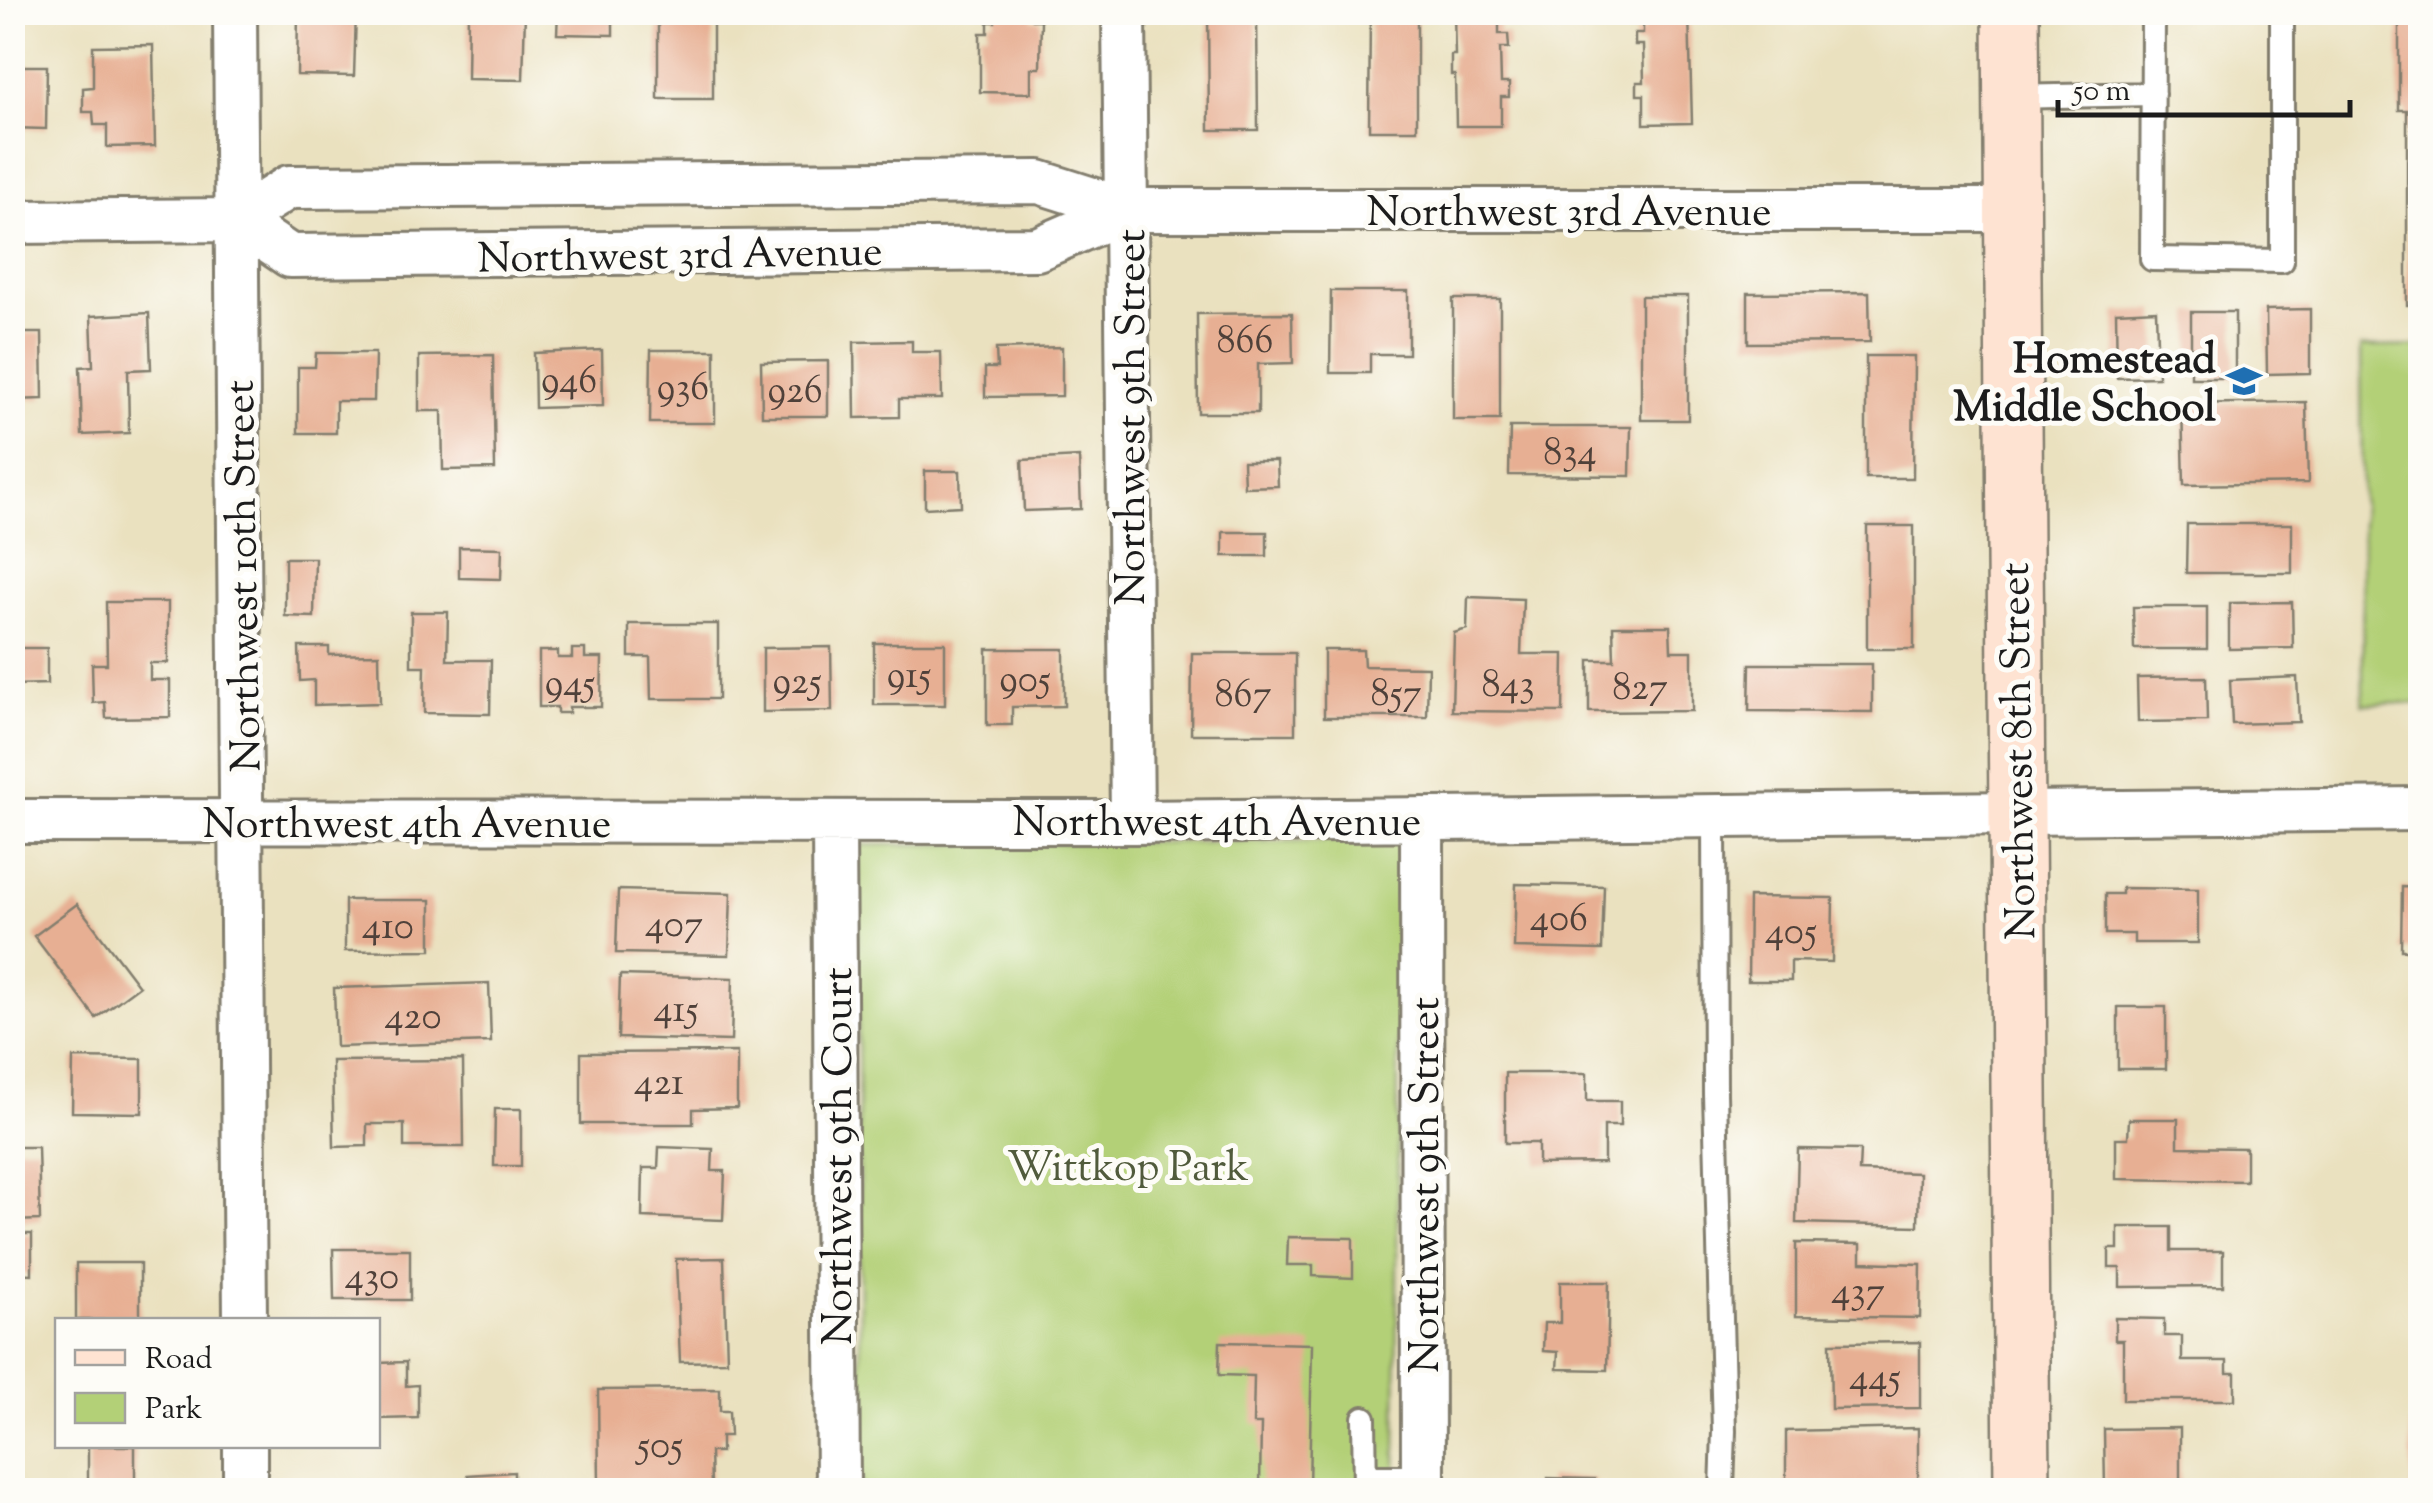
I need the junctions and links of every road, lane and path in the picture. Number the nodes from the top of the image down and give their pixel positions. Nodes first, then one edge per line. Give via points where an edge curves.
1 (235, 12) edge
2 (1124, 12) edge
3 (2011, 12) edge
4 (2153, 12) edge
5 (2282, 12) edge
6 (2153, 94) junction
7 (2011, 97) junction
8 (1127, 210) junction
9 (2011, 210) junction
10 (237, 220) junction
11 (12, 222) edge
12 (2420, 810) edge
13 (2018, 814) junction
14 (1714, 817) junction
15 (1422, 819) junction
16 (12, 821) edge
17 (243, 822) junction
18 (834, 822) junction
19 (1132, 822) junction
20 (245, 1318) edge
21 (1364, 1418) dead end
22 (245, 1448) edge
23 (1365, 1484) edge
24 (1423, 1484) edge
25 (245, 1490) edge
26 (838, 1490) edge
27 (1722, 1490) edge
28 (2022, 1490) edge

1 - 10 street, Northwest 10th Street
2 - 8 street, Northwest 9th Street
3 - 7 street, Northwest 8th Street
4 - 6 lane
5 - 6 lane via 2282,260 2152,260
6 - 7 lane
7 - 9 street, Northwest 8th Street
8 - 9 street, Northwest 3rd Avenue
8 - 10 street, Northwest 3rd Avenue via 1038,182 368,186 288,187
8 - 10 street, Northwest 3rd Avenue via 1037,249 696,254 290,256
8 - 19 street, Northwest 9th Street
9 - 13 street, Northwest 8th Street
10 - 11 street
10 - 17 street, Northwest 10th Street
12 - 13 street, Northwest 4th Avenue
13 - 14 street, Northwest 4th Avenue
13 - 28 street, Northwest 8th Street
14 - 15 street, Northwest 4th Avenue
14 - 27 lane
15 - 19 street, Northwest 4th Avenue
15 - 24 street, Northwest 9th Street
16 - 17 street, Northwest 4th Avenue
17 - 18 street, Northwest 4th Avenue
17 - 20 street, Northwest 10th Street
18 - 19 street, Northwest 4th Avenue
18 - 26 street, Northwest 9th Court
21 - 23 lane
22 - 25 street
23 - 24 lane

